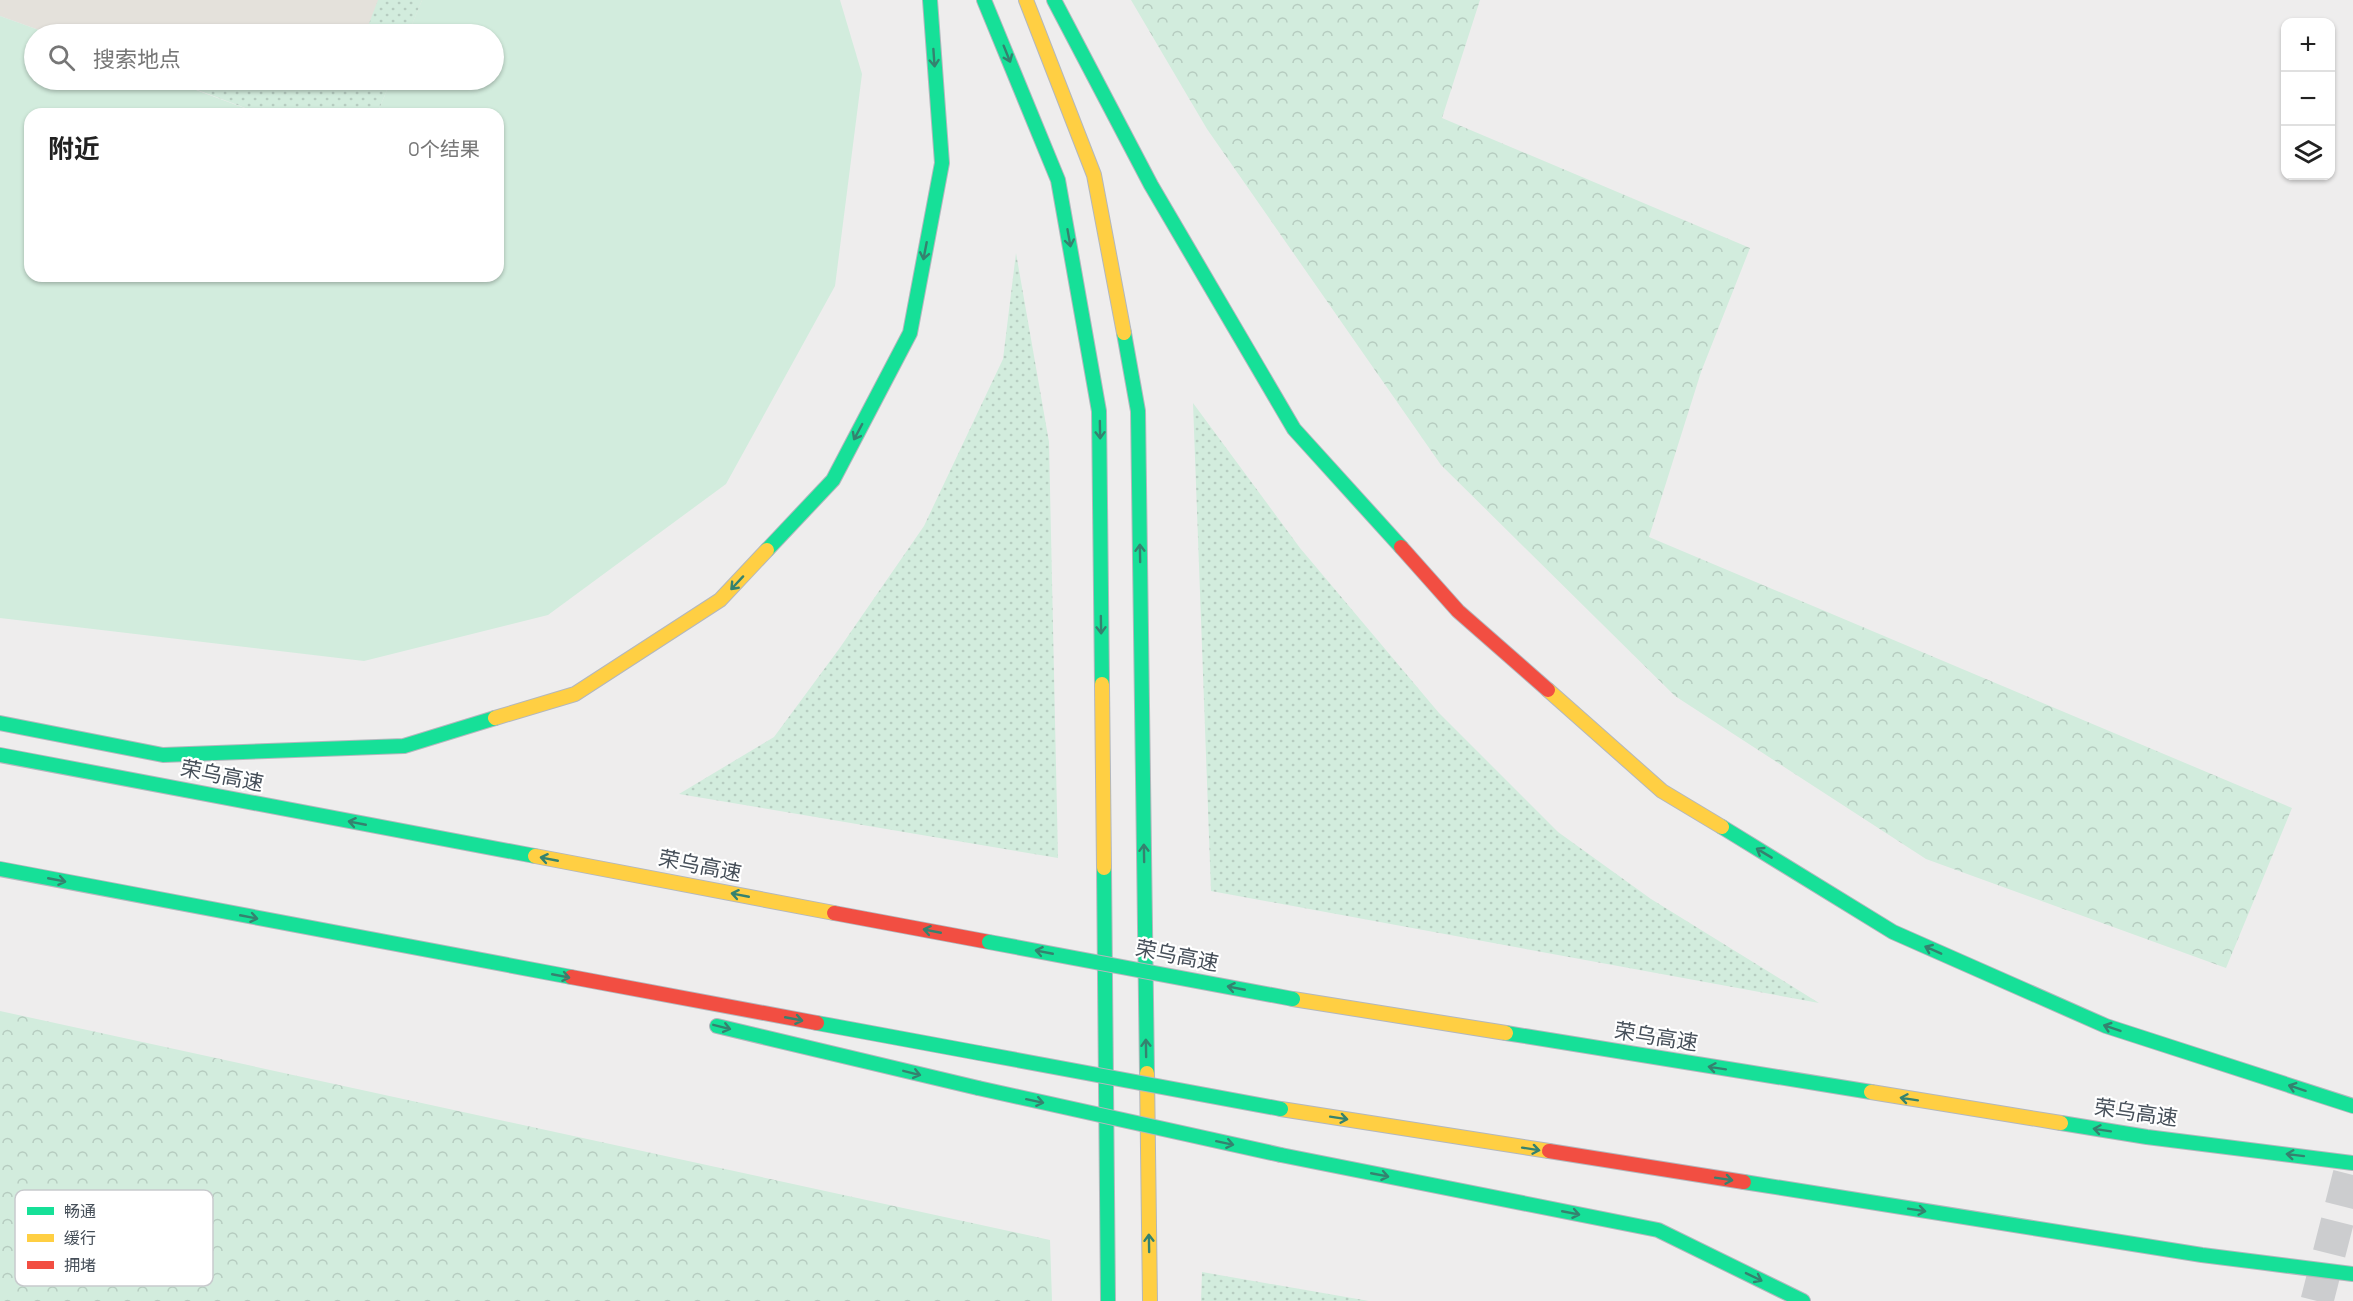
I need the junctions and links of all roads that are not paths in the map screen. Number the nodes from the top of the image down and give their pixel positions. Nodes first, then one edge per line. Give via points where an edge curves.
1 (930, 0) edge
2 (984, 0) edge
3 (1026, 0) edge
4 (1054, 0) edge
5 (0, 723) edge
6 (0, 755) edge
7 (0, 869) edge
8 (339, 934) junction
9 (583, 993) dead end
10 (699, 1021) dead end
11 (2353, 1106) edge
12 (2353, 1163) edge
13 (2353, 1274) edge
14 (1108, 1301) edge
15 (1150, 1301) edge
16 (1803, 1301) edge

1 -> 5 highway via 942,163 910,333 833,480 720,600 575,694 404,746 163,755
2 -> 14 highway via 1058,180 1099,411
15 -> 3 highway via 1138,411 1094,175
11 -> 4 highway via 2106,1026 1893,932 1662,791 1458,611 1294,429 1151,185
12 -> 6 highway, 荣乌高速, bridge via 2135,1135 1293,999
7 -> 8 highway
8 - 9 highway
8 -> 13 highway, bridge via 1281,1109 2190,1253
10 -> 16 highway, bridge via 1281,1155 1658,1230

